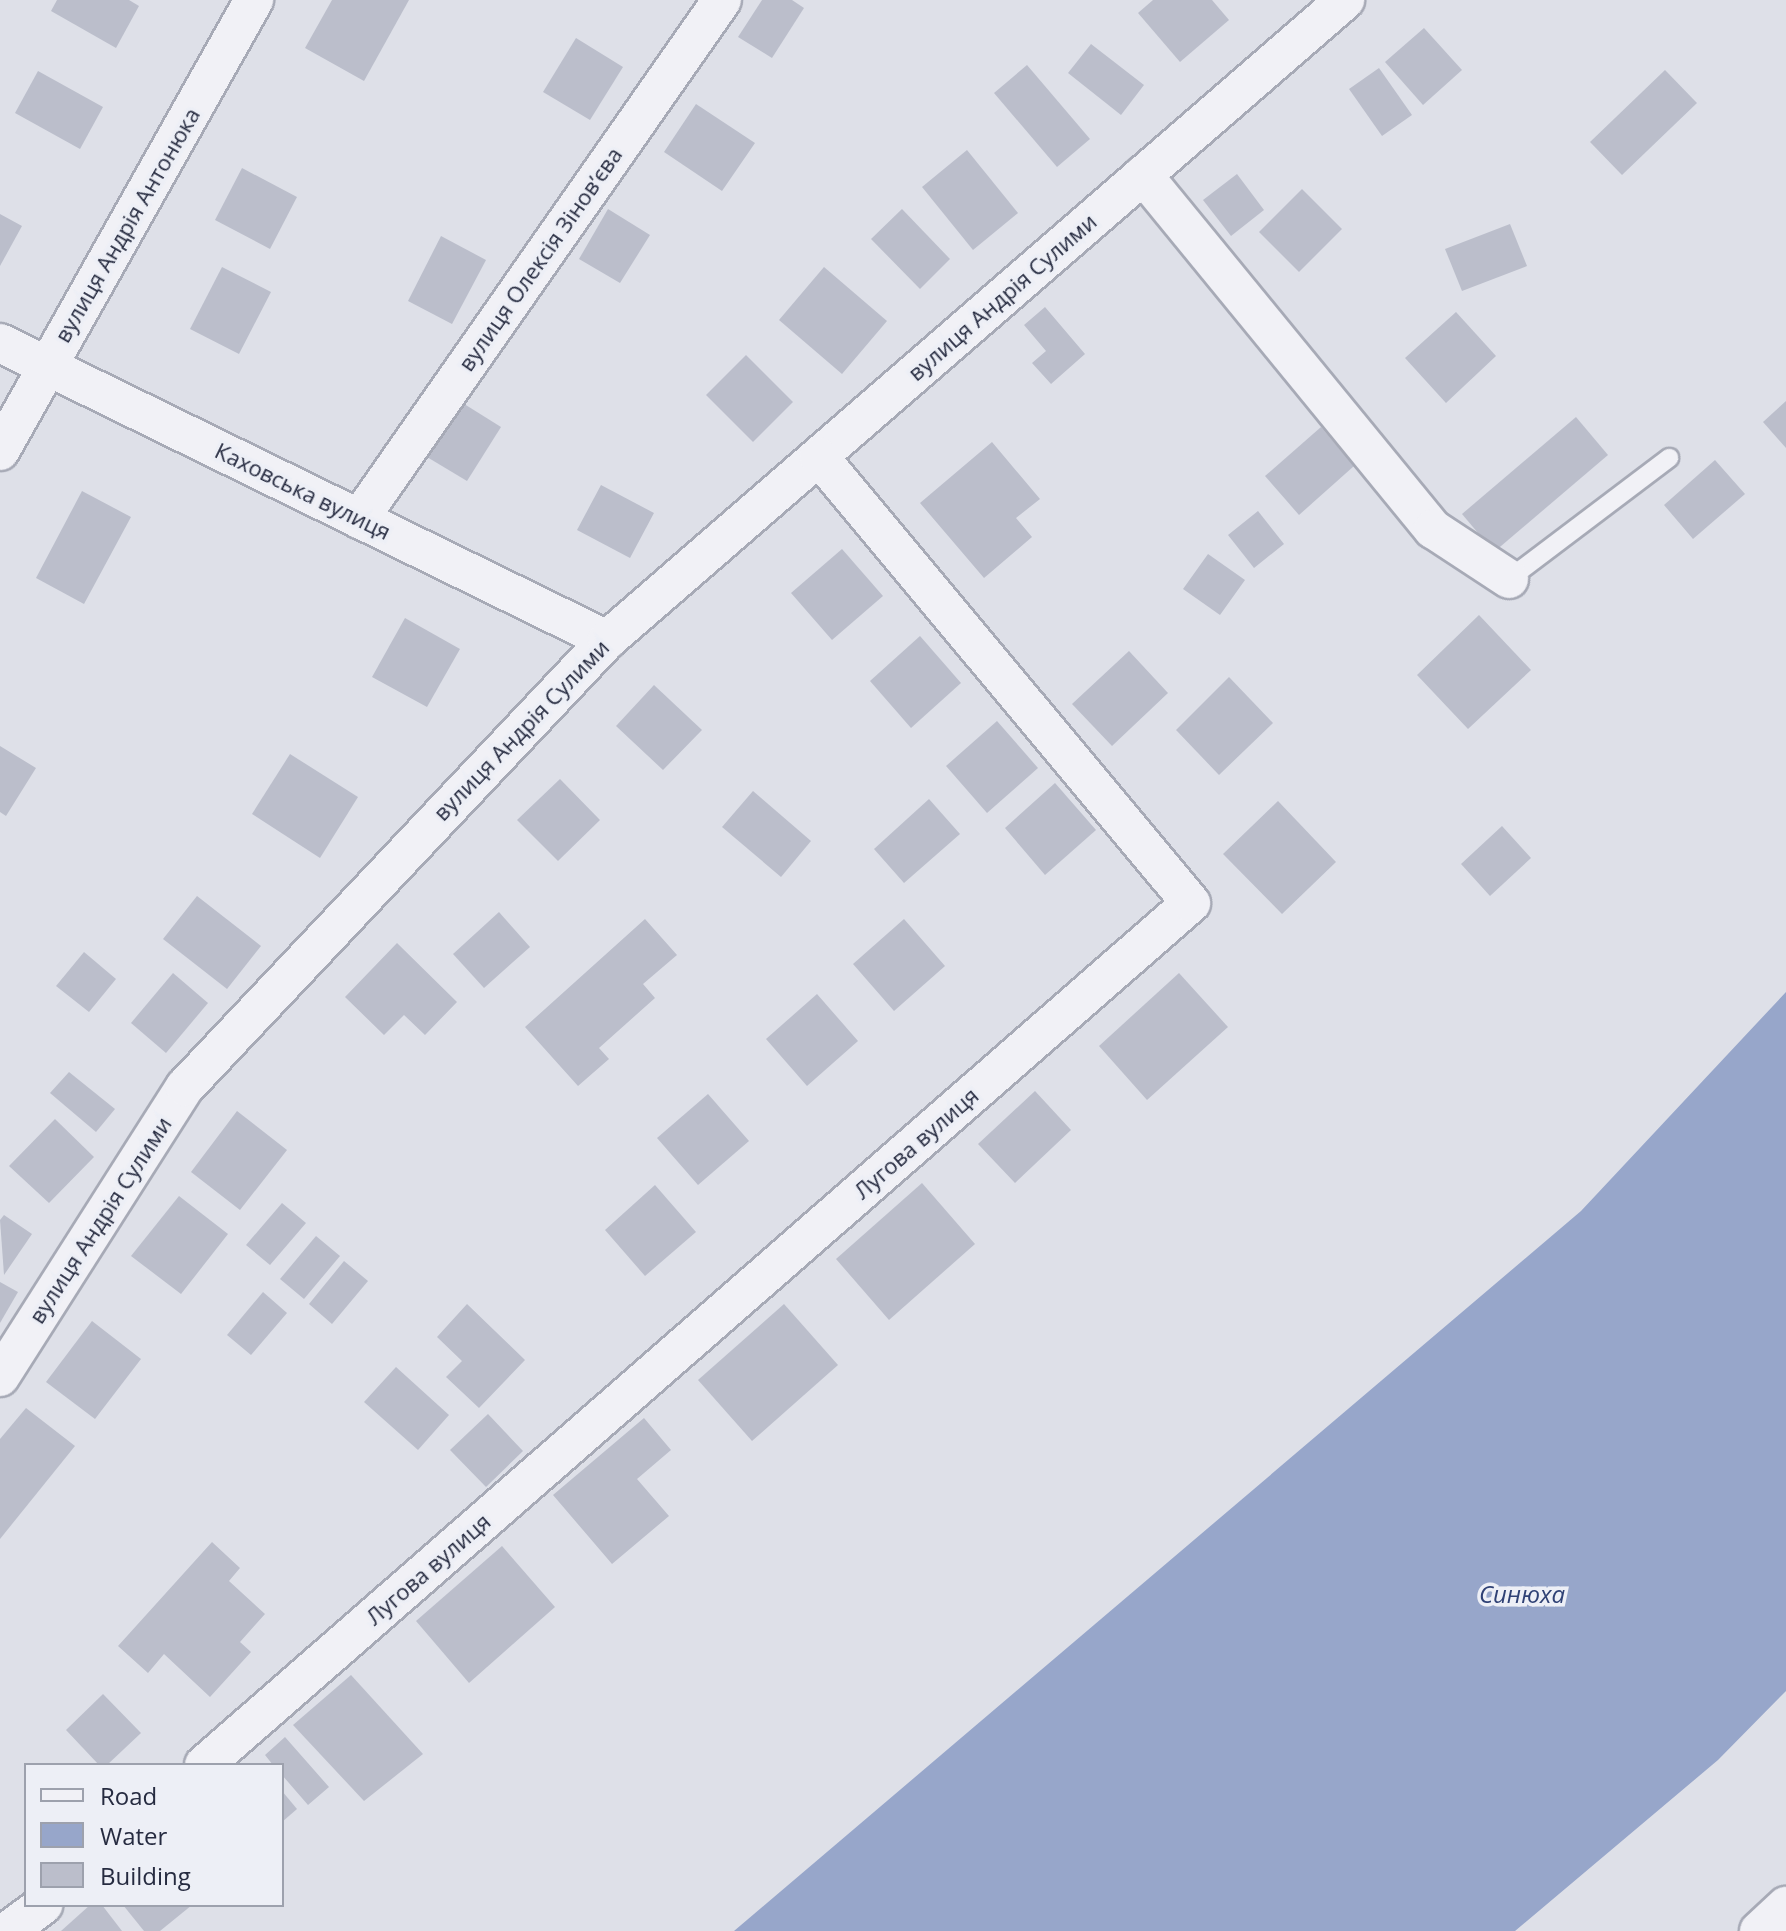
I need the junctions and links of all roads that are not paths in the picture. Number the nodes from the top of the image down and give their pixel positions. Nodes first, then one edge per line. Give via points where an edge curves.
1 (254, 0) edge
2 (722, 0) edge
3 (1345, 0) edge
4 (1143, 175) junction
5 (0, 343) edge
6 (47, 366) junction
7 (0, 451) edge
8 (819, 457) junction
9 (1669, 458) dead end
10 (359, 519) junction
11 (1509, 579) joint
12 (607, 640) junction
13 (0, 1377) edge
14 (206, 1763) edge
15 (1786, 1906) edge
16 (40, 1907) edge
17 (8, 1931) edge
18 (1759, 1931) edge

1 - 6 street, вулиця Андрія Антонюка
2 - 10 street, вулиця Олексія Зіновʼєва
3 - 4 street, вулиця Андрія Сулими
4 - 8 street, вулиця Андрія Сулими
4 - 11 street via 1433,529
5 - 6 street, Каховська вулиця
6 - 7 street, вулиця Андрія Антонюка
6 - 10 street, Каховська вулиця
8 - 12 street, вулиця Андрія Сулими
8 - 14 street, Лугова вулиця via 1191,903
9 - 11 lane
10 - 12 street, Каховська вулиця
12 - 13 street, вулиця Андрія Сулими via 185,1087
15 - 18 street
16 - 17 street

